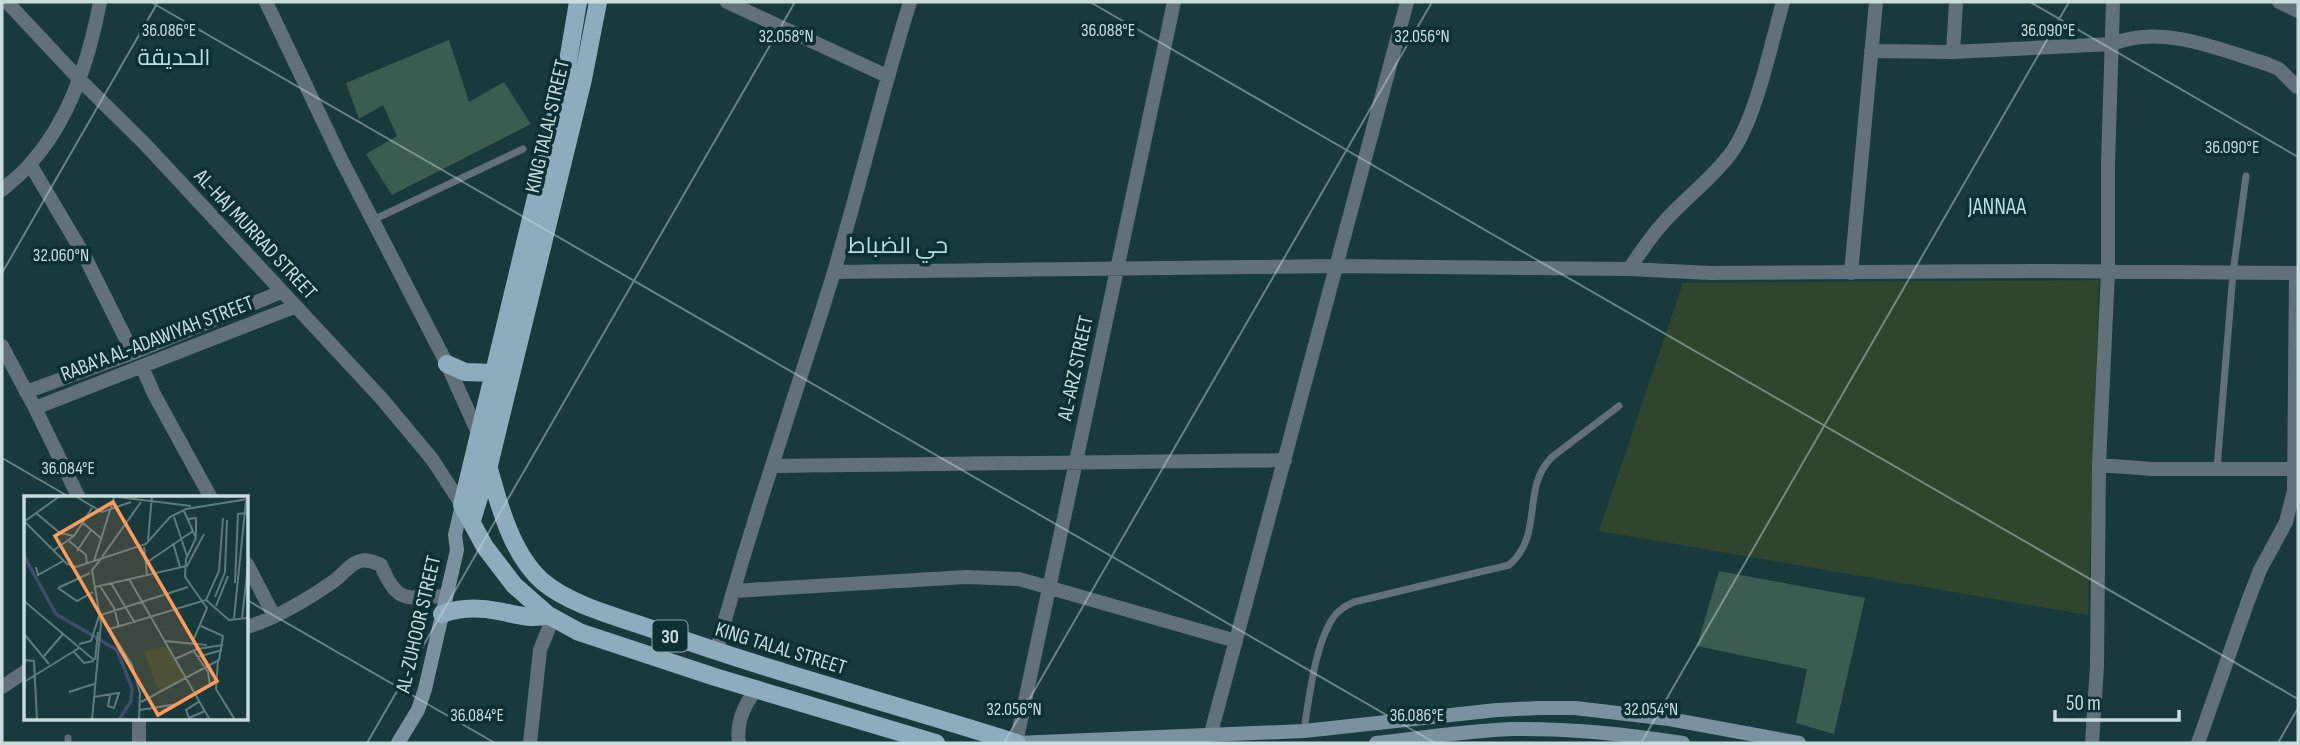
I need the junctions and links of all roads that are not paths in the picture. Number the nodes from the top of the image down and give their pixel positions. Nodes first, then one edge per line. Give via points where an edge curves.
1 (7, 2) edge
2 (100, 2) edge
3 (266, 2) edge
4 (578, 2) edge
5 (598, 2) edge
6 (727, 2) edge
7 (764, 2) edge
8 (910, 2) edge
9 (1174, 2) edge
10 (1406, 2) edge
11 (1875, 2) edge
12 (1956, 2) edge
13 (2113, 2) edge
14 (2279, 2) edge
15 (1780, 4) edge
16 (2298, 11) edge
17 (766, 18) junction
18 (2112, 44) junction
19 (1871, 51) junction
20 (1953, 52) junction
21 (887, 76) junction
22 (80, 80) junction
23 (2297, 86) edge
24 (523, 149) dead end
25 (30, 164) junction
26 (2246, 176) dead end
27 (2, 190) edge
28 (373, 220) junction
29 (1337, 266) junction
30 (1118, 269) junction
31 (1629, 269) junction
32 (834, 272) junction
33 (2108, 272) junction
34 (1852, 273) junction
35 (2233, 273) junction
36 (2297, 273) edge
37 (281, 292) junction
38 (294, 307) junction
39 (2, 346) edge
40 (133, 353) junction
41 (447, 364) junction
42 (142, 367) junction
43 (494, 373) junction
44 (26, 392) junction
45 (1619, 406) dead end
46 (35, 408) junction
47 (479, 435) junction
48 (1285, 460) junction
49 (1076, 463) junction
50 (489, 465) junction
51 (2099, 465) junction
52 (772, 466) junction
53 (2217, 468) junction
54 (2294, 469) junction
55 (78, 496) edge
56 (210, 496) edge
57 (462, 505) junction
58 (472, 520) junction
59 (457, 550) junction
60 (248, 567) edge
61 (1049, 586) junction
62 (733, 591) junction
63 (446, 596) junction
64 (442, 614) junction
65 (274, 616) junction
66 (551, 617) junction
67 (248, 627) edge
68 (1236, 641) junction
69 (716, 652) junction
70 (24, 672) edge
71 (2, 687) edge
72 (755, 690) junction
73 (139, 720) edge
74 (1304, 731) junction
75 (1211, 733) junction
76 (139, 743) edge
77 (398, 743) edge
78 (530, 743) edge
79 (739, 743) edge
80 (936, 743) edge
81 (1016, 743) edge
82 (1376, 743) edge
83 (1683, 743) edge
84 (1799, 743) edge
85 (2092, 743) edge
86 (2198, 743) edge

1 - 22 street, AL-HAJ MURRAD STREET
2 - 22 street
3 - 28 street
4 - 43 main road, KING TALAL STREET via 566,73
5 - 50 main road, KING TALAL STREET
6 - 17 street
7 - 17 street
8 - 21 street
9 - 30 street, AL-ARZ STREET
10 - 29 street
11 - 19 street
12 - 20 street
13 - 18 street
14 - 16 street
15 - 31 street via 1742,136 1720,167 1664,221
17 - 21 street
18 - 20 street
18 - 23 street via 2164,36 2267,64
18 - 33 street
19 - 20 street
19 - 34 street
21 - 32 street
22 - 25 street via 58,124
22 - 37 street, AL-HAJ MURRAD STREET
24 - 28 lane
25 - 27 street
25 - 40 street via 84,255
26 - 35 lane
28 - 41 street
29 - 30 street
29 - 31 street
29 - 48 street
30 - 32 street
30 - 49 street, AL-ARZ STREET
31 - 34 street
32 - 52 street
33 - 34 street
33 - 35 street
33 - 51 street
35 - 36 street
35 - 53 lane
36 - 54 street
37 - 38 street, AL-HAJ MURRAD STREET
37 - 40 street, RABA'A AL-ADAWIYAH STREET
38 - 42 street, RABA'A AL-ADAWIYAH STREET
38 - 57 street, AL-HAJ MURRAD STREET via 382,399 432,459
39 - 44 street
40 - 44 street, RABA'A AL-ADAWIYAH STREET
41 - 43 main road via 465,372
41 - 47 street
42 - 46 street, RABA'A AL-ADAWIYAH STREET
42 - 56 street
43 - 47 main road, KING TALAL STREET
44 - 46 street
45 - 74 lane via 1542,466 1528,541 1509,565 1341,608 1327,628
46 - 55 street
47 - 50 main road, KING TALAL STREET / 30
47 - 57 main road, KING TALAL STREET
48 - 49 street
48 - 68 street
49 - 52 street
49 - 61 street, AL-ARZ STREET
50 - 58 main road, KING TALAL STREET
50 - 69 main road, KING TALAL STREET / 30 via 514,540 542,581 598,610
51 - 53 street
51 - 85 street
52 - 62 street
53 - 54 street
54 - 86 street via 2291,508 2260,570
57 - 58 main road, 30
57 - 59 main road, AL-ZUHOOR STREET via 455,535
58 - 59 main road, AL-ZUHOOR STREET
58 - 66 main road, 30 via 485,547 514,585
59 - 63 main road, AL-ZUHOOR STREET
60 - 65 street
61 - 62 street via 1019,579 966,577
61 - 68 street
61 - 81 street, AL-ARZ STREET
62 - 69 street
63 - 64 main road, AL-ZUHOOR STREET
63 - 65 street via 404,597 392,589 381,565 362,560
64 - 66 main road via 467,608
64 - 77 main road, AL-ZUHOOR STREET via 418,710
65 - 67 street
66 - 72 main road, 30 via 579,632
66 - 78 street via 540,650
68 - 75 street
69 - 81 main road, KING TALAL STREET / 30
70 - 71 street
72 - 79 street via 739,723
72 - 80 main road, 30
73 - 76 street
74 - 75 main road
74 - 84 main road via 1497,710 1575,708 1669,719
75 - 81 main road
82 - 83 main road via 1537,729

